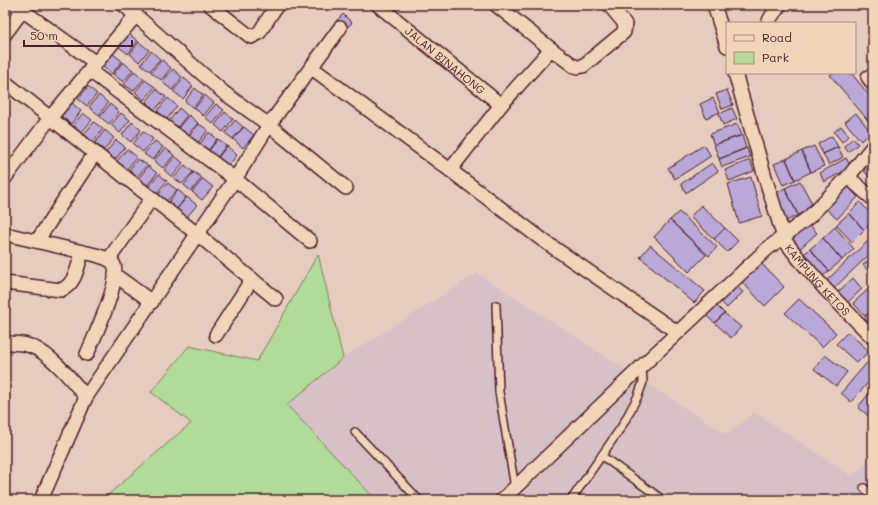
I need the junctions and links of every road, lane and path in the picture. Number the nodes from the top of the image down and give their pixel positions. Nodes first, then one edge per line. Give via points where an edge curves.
1 (124, 5) edge
2 (210, 5) edge
3 (277, 5) edge
4 (378, 5) edge
5 (496, 5) edge
6 (714, 5) edge
7 (780, 5) edge
8 (610, 6) dead end
9 (18, 8) edge
10 (136, 15) junction
11 (769, 22) edge
12 (340, 28) dead end
13 (5, 34) edge
14 (726, 43) edge
15 (551, 48) junction
16 (93, 67) junction
17 (312, 68) junction
18 (735, 74) edge
19 (5, 82) edge
20 (498, 103) junction
21 (50, 118) junction
22 (269, 125) junction
23 (873, 146) edge
24 (95, 153) junction
25 (9, 165) edge
26 (450, 170) junction
27 (848, 177) junction
28 (5, 178) edge
29 (235, 179) junction
30 (346, 188) dead end
31 (152, 198) junction
32 (873, 199) edge
33 (5, 234) edge
34 (197, 234) junction
35 (783, 236) junction
36 (37, 241) junction
37 (310, 241) dead end
38 (82, 252) junction
39 (109, 259) junction
40 (115, 275) junction
41 (252, 279) junction
42 (5, 283) edge
43 (276, 298) dead end
44 (152, 302) junction
45 (496, 305) dead end
46 (677, 332) junction
47 (216, 335) dead end
48 (873, 338) edge
49 (5, 343) edge
50 (87, 354) dead end
51 (642, 366) junction
52 (86, 397) junction
53 (355, 432) dead end
54 (602, 456) junction
55 (515, 488) junction
56 (864, 488) dead end
57 (873, 497) edge
58 (41, 500) edge
59 (418, 500) edge
60 (502, 500) edge
61 (572, 500) edge
62 (663, 500) edge

1 - 10 street
2 - 3 street via 251,37 259,33
4 - 20 street, JALAN BINAHONG
5 - 15 street
6 - 14 street
7 - 11 street
8 - 15 street via 625,24 624,32 583,66 574,66
9 - 13 street
9 - 16 street
10 - 16 street
10 - 22 street via 223,92
12 - 17 street
15 - 20 street
16 - 21 street
16 - 29 street
17 - 22 street
17 - 26 street
18 - 35 street, KAMPUNG KETOS
19 - 21 street
20 - 26 street
21 - 24 street
21 - 25 street
22 - 29 street
22 - 30 street
23 - 27 street
24 - 31 street
24 - 36 street
25 - 28 street
26 - 46 street via 544,242
27 - 32 street
27 - 35 street via 809,217
29 - 34 street
29 - 37 street
31 - 34 street
31 - 39 street
33 - 36 street
34 - 41 street
34 - 44 street
35 - 46 street
35 - 48 street, KAMPUNG KETOS via 826,290
36 - 38 street
38 - 39 street
38 - 42 street via 72,281 68,287 61,290
39 - 40 street via 115,268
40 - 44 street
40 - 50 street via 110,298
41 - 43 street
41 - 47 street
44 - 52 street
45 - 55 lane via 499,392
46 - 51 street
49 - 52 street via 28,345 37,349 63,369
51 - 54 lane via 643,382 638,396
51 - 55 street
52 - 58 street
53 - 59 lane
54 - 61 lane
54 - 62 lane
55 - 60 street
56 - 57 lane

